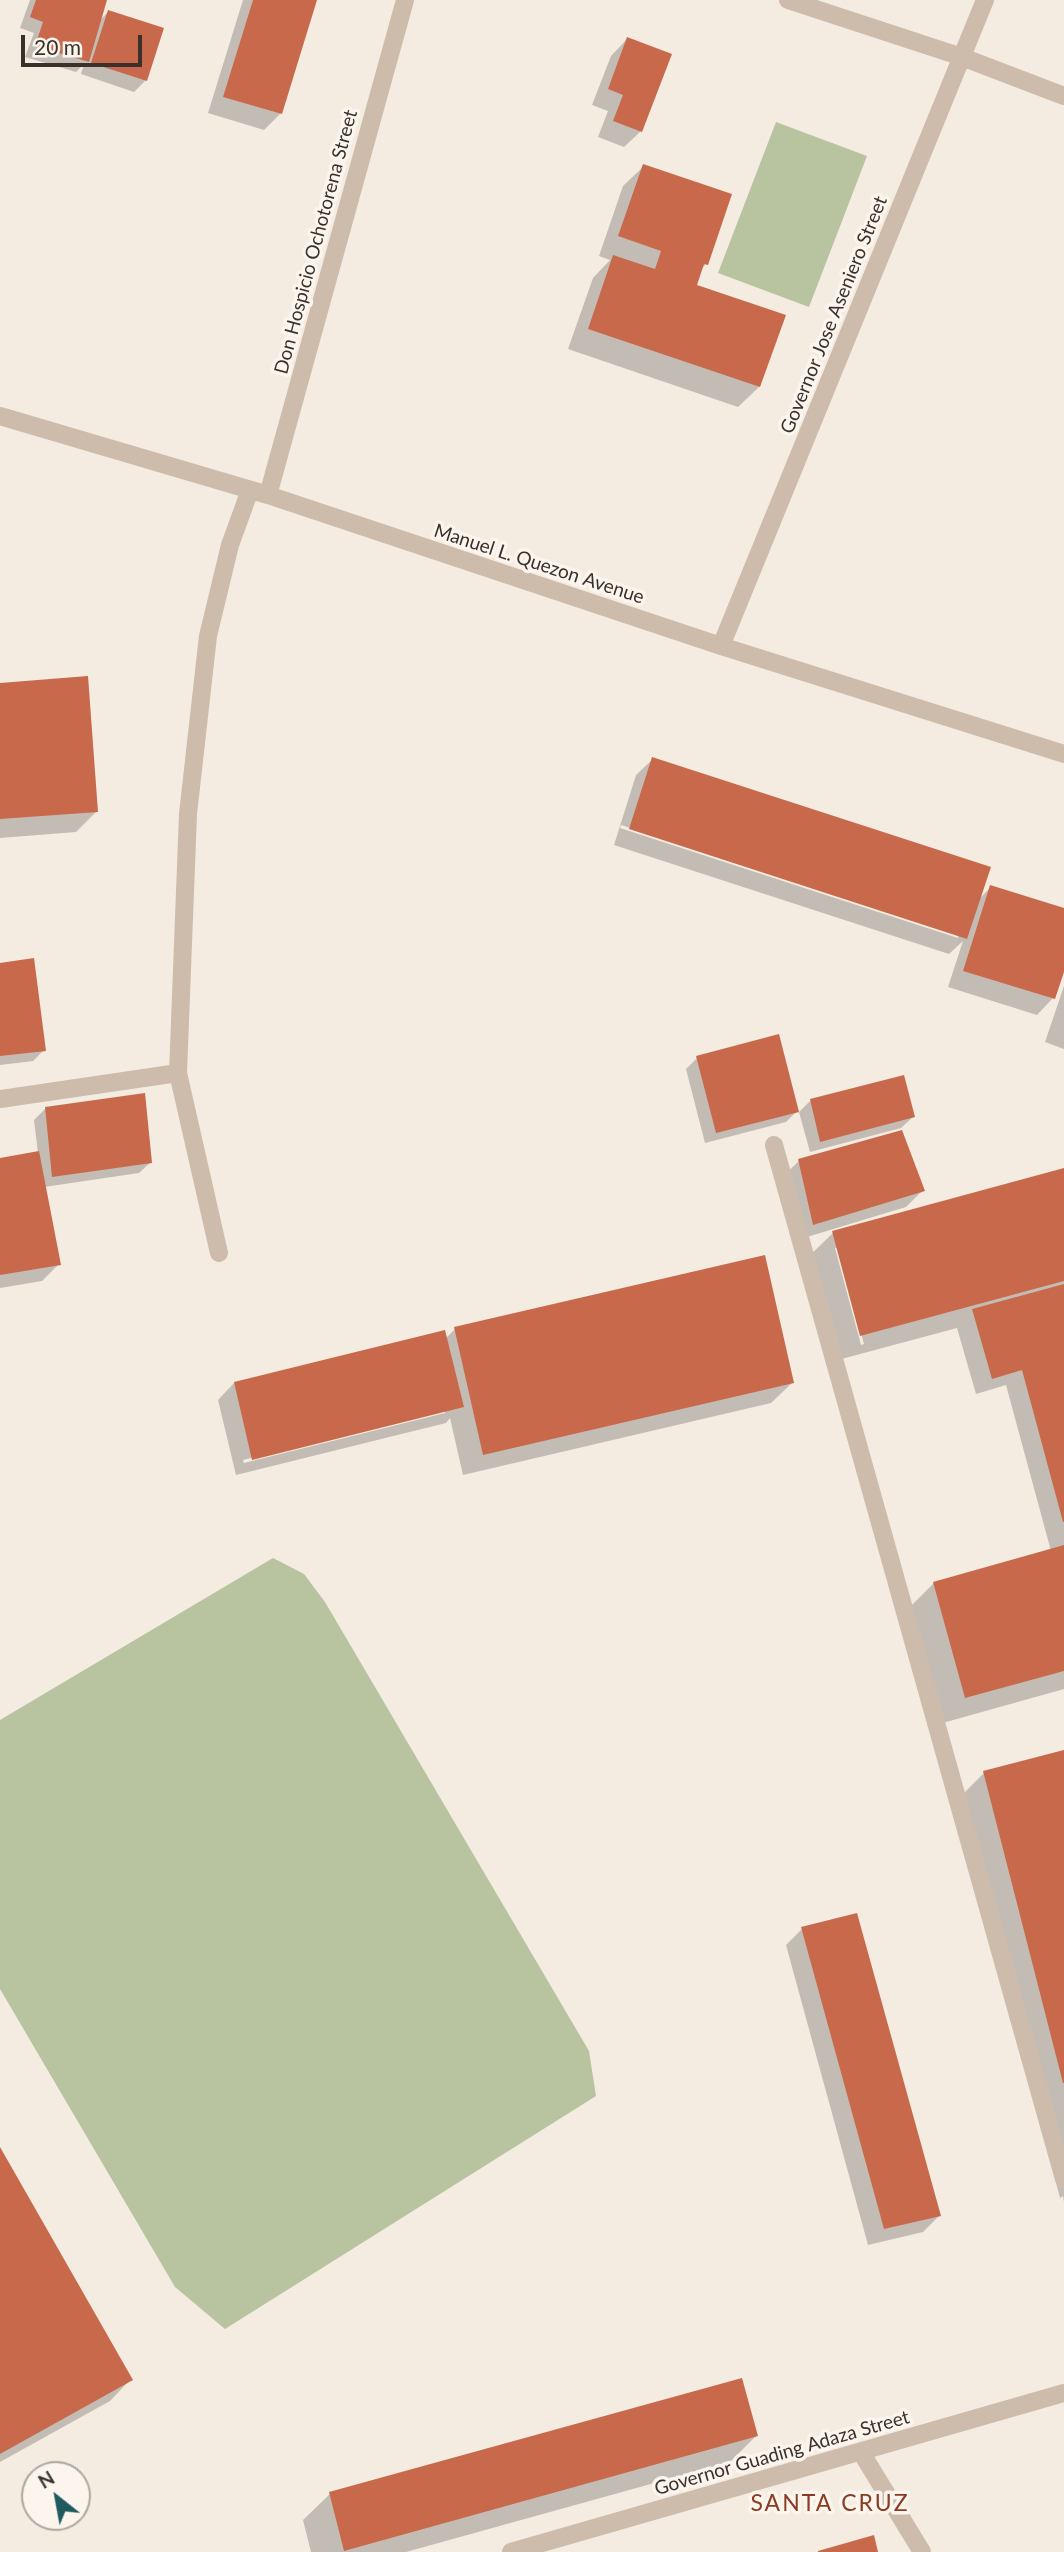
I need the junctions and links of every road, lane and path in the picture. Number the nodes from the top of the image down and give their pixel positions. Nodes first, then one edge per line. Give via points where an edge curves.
1 (405, 0) edge
2 (788, 0) edge
3 (985, 0) edge
4 (962, 57) junction
5 (1064, 96) edge
6 (0, 416) edge
7 (250, 490) junction
8 (268, 495) junction
9 (721, 646) junction
10 (1064, 754) edge
11 (178, 1073) junction
12 (0, 1099) edge
13 (774, 1145) dead end
14 (219, 1254) dead end
15 (1064, 2179) edge
16 (1064, 2393) edge
17 (861, 2452) junction
18 (511, 2552) edge
19 (922, 2552) edge

1 - 8 street, Don Hospicio Ochotorena Street
2 - 4 street
3 - 4 street, Governor Jose Aseniero Street
4 - 5 street
4 - 9 street, Governor Jose Aseniero Street
6 - 7 street, Manuel L. Quezon Avenue
7 - 8 street, Manuel L. Quezon Avenue
7 - 11 street via 230,545 208,636 188,814
8 - 9 street, Manuel L. Quezon Avenue
9 - 10 street, Manuel L. Quezon Avenue
11 - 12 street
11 - 14 street
13 - 15 street
16 - 17 street, Governor Guading Adaza Street
17 - 18 street, Governor Guading Adaza Street
17 - 19 street

